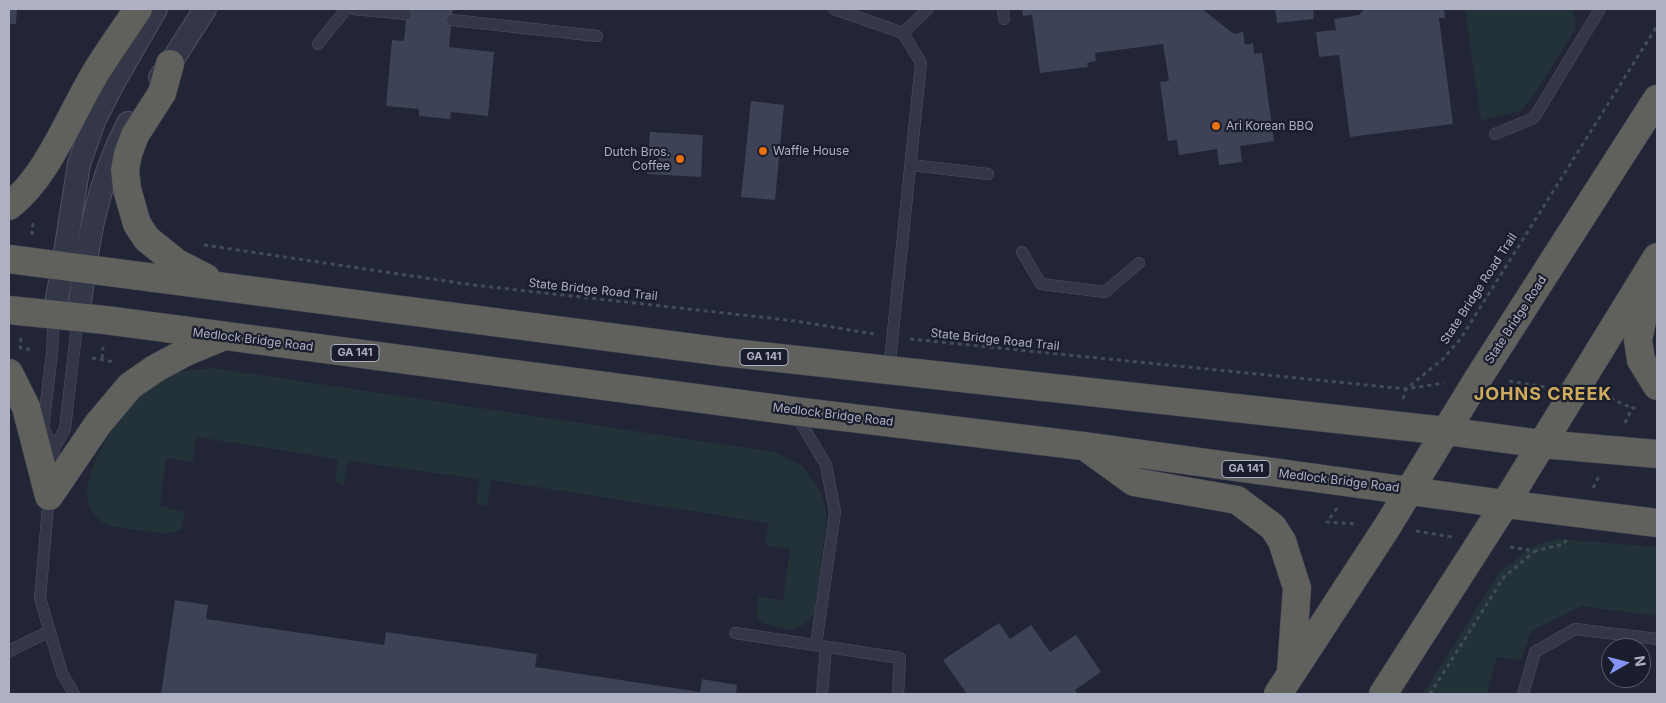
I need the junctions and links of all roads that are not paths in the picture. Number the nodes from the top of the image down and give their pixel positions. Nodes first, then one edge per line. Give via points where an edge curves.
1 (138, 9) edge
2 (156, 9) edge
3 (205, 9) edge
4 (346, 9) edge
5 (353, 9) edge
6 (834, 9) edge
7 (928, 9) edge
8 (1600, 9) edge
9 (406, 14) dead end
10 (452, 20) dead end
11 (903, 33) junction
12 (597, 36) dead end
13 (318, 44) dead end
14 (170, 64) junction
15 (1657, 99) edge
16 (1495, 134) dead end
17 (911, 165) junction
18 (988, 174) dead end
19 (9, 206) edge
20 (1022, 252) dead end
21 (9, 259) edge
22 (1139, 263) dead end
23 (74, 266) junction
24 (1651, 266) edge
25 (218, 285) junction
26 (9, 310) edge
27 (66, 316) junction
28 (225, 336) junction
29 (890, 370) junction
30 (9, 373) edge
31 (1657, 386) edge
32 (794, 411) junction
33 (1446, 431) junction
34 (1542, 444) junction
35 (1083, 446) junction
36 (54, 448) junction
37 (1657, 454) edge
38 (1409, 490) junction
39 (49, 496) junction
40 (1505, 504) junction
41 (1657, 523) edge
42 (50, 631) junction
43 (735, 633) dead end
44 (1657, 639) edge
45 (821, 646) junction
46 (9, 652) edge
47 (1284, 685) edge
48 (74, 694) edge
49 (822, 694) edge
50 (898, 694) edge
51 (1383, 694) edge
52 (1523, 694) edge

1 - 19 highway via 95,73 47,161
2 - 23 street via 94,119 79,164
3 - 14 street
4 - 13 lane
5 - 9 lane
6 - 11 lane
7 - 11 lane
8 - 16 lane via 1534,118
10 - 12 lane
11 - 17 lane via 921,63
14 - 23 street via 118,142
14 - 25 highway via 162,93 135,136 128,154 125,170 127,189 137,224 147,239 177,263
15 - 33 highway, State Bridge Road
17 - 18 lane
17 - 29 lane
20 - 22 lane via 1042,284 1105,292
21 - 23 highway, GA 141
23 - 25 highway, GA 141
23 - 27 street
24 - 31 highway via 1638,340 1641,360
24 - 34 highway
25 - 29 highway, GA 141 via 724,352
26 - 27 highway, Medlock Bridge Road / GA 141
27 - 28 highway, Medlock Bridge Road / GA 141
27 - 36 lane via 65,429
27 - 36 lane via 52,353 43,428
28 - 32 highway, Medlock Bridge Road / GA 141
28 - 39 highway via 172,360 130,386 98,424
29 - 33 highway, GA 141
30 - 39 highway via 26,407
32 - 35 highway, Medlock Bridge Road / GA 141
32 - 45 lane via 826,465 835,512
33 - 34 highway, GA 141
33 - 38 highway, State Bridge Road
34 - 37 highway, GA 141
34 - 40 highway
35 - 38 highway, Medlock Bridge Road / GA 141
35 - 47 highway via 1134,482 1237,500 1273,527 1282,541 1297,588
36 - 39 lane
38 - 40 highway, Medlock Bridge Road / GA 141
38 - 47 highway, State Bridge Road
39 - 42 lane via 40,598
40 - 41 highway, Medlock Bridge Road / GA 141
40 - 51 highway
42 - 46 lane
42 - 48 lane via 62,673
43 - 45 lane
44 - 52 lane via 1574,628 1535,652
45 - 49 lane
45 - 50 lane via 900,658

